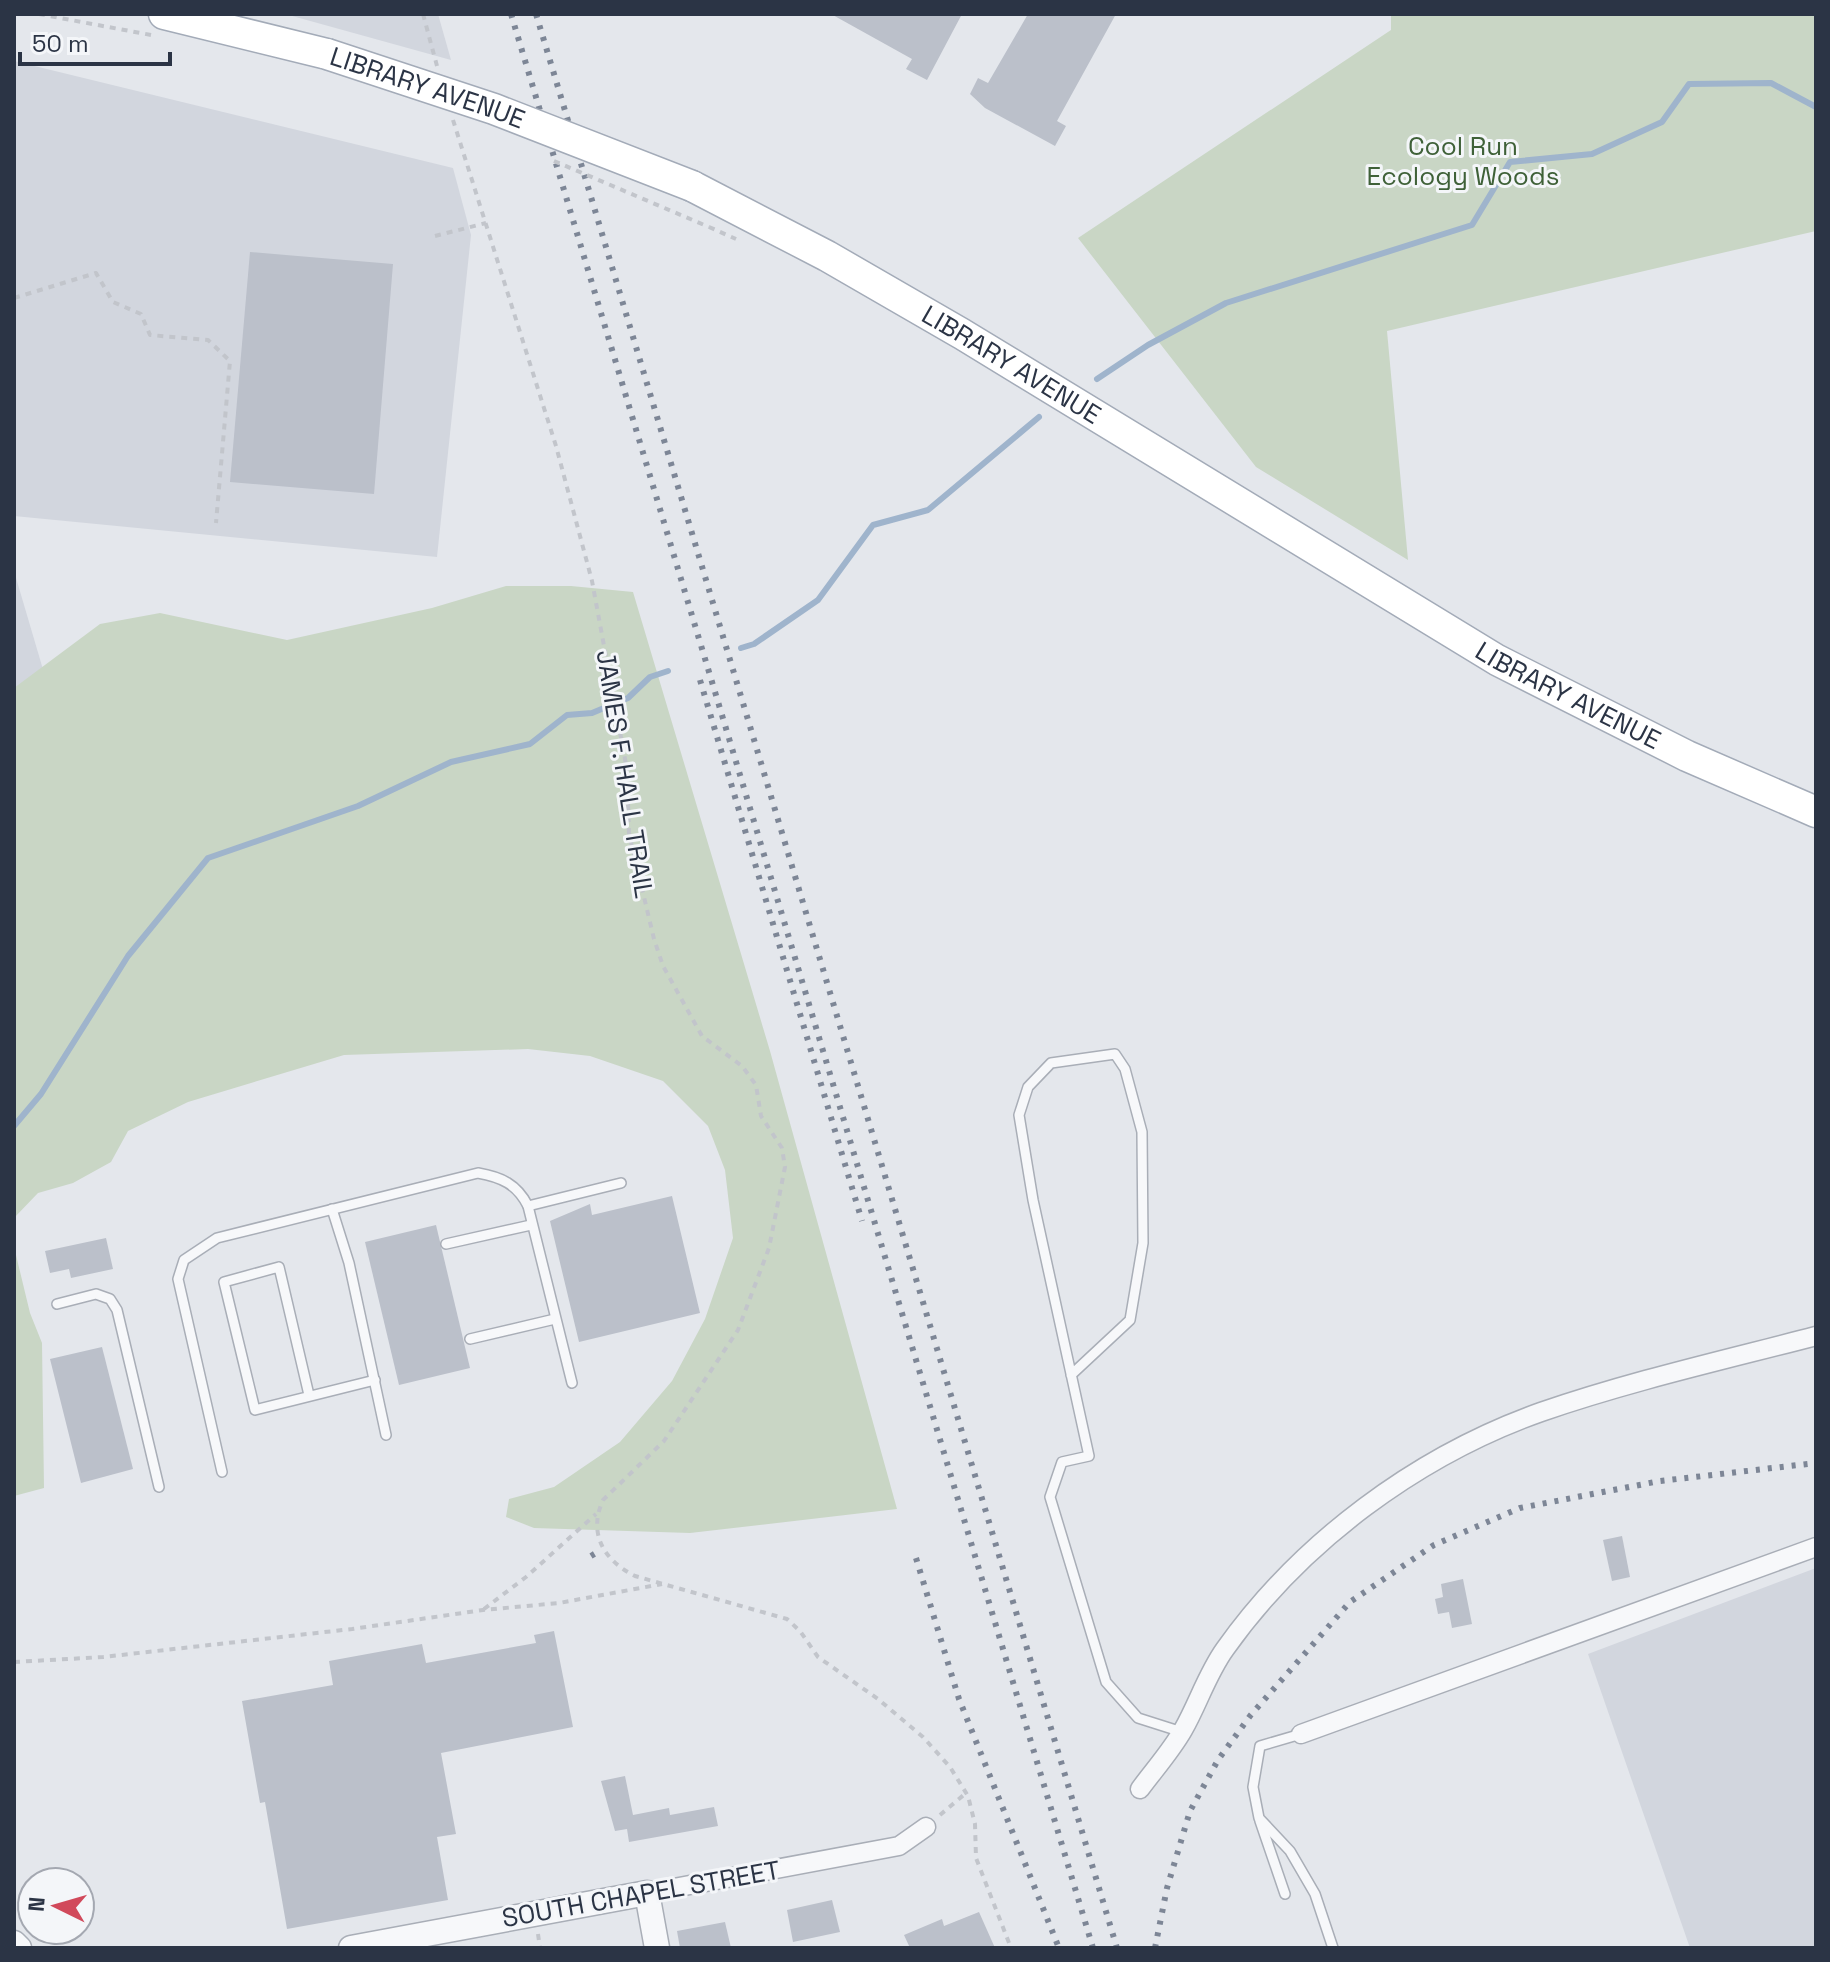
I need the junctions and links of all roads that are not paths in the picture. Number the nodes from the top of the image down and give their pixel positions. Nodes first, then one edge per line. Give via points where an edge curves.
1 (164, 14) edge
2 (1816, 812) edge
3 (621, 1183) dead end
4 (528, 1206) junction
5 (332, 1209) junction
6 (531, 1225) junction
7 (446, 1244) dead end
8 (57, 1304) dead end
9 (555, 1319) junction
10 (1816, 1336) edge
11 (470, 1339) dead end
12 (1071, 1375) junction
13 (375, 1380) junction
14 (572, 1383) dead end
15 (309, 1395) junction
16 (386, 1435) dead end
17 (222, 1472) dead end
18 (159, 1487) dead end
19 (1816, 1547) edge
20 (1182, 1732) junction
21 (1301, 1734) joint
22 (1140, 1789) dead end
23 (1259, 1818) junction
24 (926, 1827) road end
25 (647, 1893) junction
26 (1285, 1894) dead end
27 (14, 1943) edge
28 (19, 1948) edge
29 (351, 1948) edge
30 (657, 1948) edge
31 (1333, 1948) edge

1 - 2 main road, LIBRARY AVENUE, bridge via 327,54 494,109 692,186 962,334 1497,660 1687,756
3 - 4 lane
4 - 5 lane via 511,1183 478,1173
4 - 6 lane
5 - 13 lane
5 - 17 lane via 217,1238 184,1260 179,1295
6 - 7 lane
6 - 9 lane
8 - 18 lane via 96,1294 110,1299 117,1310
9 - 11 lane
9 - 14 lane
10 - 20 street via 1538,1413 1460,1448 1360,1509 1278,1586 1224,1651
12 - 12 lane via 1019,1115 1028,1087 1051,1063 1115,1054 1125,1069 1142,1132 1143,1243 1130,1320
12 - 20 lane via 1089,1456 1062,1462 1050,1497 1106,1682 1138,1718
13 - 15 lane
13 - 16 lane
15 - 15 lane via 255,1410 224,1282 279,1267
19 - 21 street
20 - 22 street
21 - 23 lane via 1260,1746 1253,1787
23 - 26 lane
23 - 31 lane via 1290,1851 1315,1894
24 - 25 street, SOUTH CHAPEL STREET via 899,1846
25 - 29 street, SOUTH CHAPEL STREET
25 - 30 street
27 - 28 street

